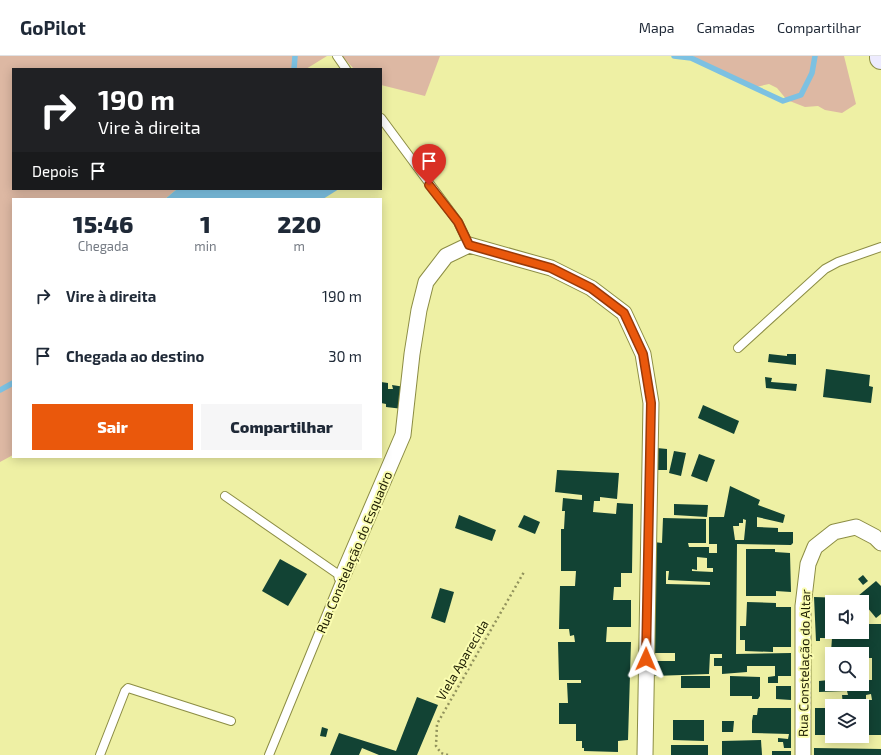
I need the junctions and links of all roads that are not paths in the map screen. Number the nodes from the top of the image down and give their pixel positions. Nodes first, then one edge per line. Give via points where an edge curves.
1 (337, 56) edge
2 (345, 68) edge
3 (382, 119) edge
4 (469, 245) junction
5 (881, 248) edge
6 (738, 348) dead end
7 (225, 496) dead end
8 (881, 543) edge
9 (342, 577) junction
10 (231, 721) dead end
11 (100, 755) edge
12 (269, 755) edge
13 (645, 755) edge
14 (803, 755) edge

1 - 2 lane
3 - 4 lane via 458,222
4 - 9 street, Rua Constelação do Esquadro via 446,256 426,282 415,339 403,435
4 - 13 street via 551,268 591,288 624,313 643,354 651,403
5 - 6 lane via 825,269
7 - 9 lane
8 - 14 street, Rua Constelação do Altar via 876,537 856,527 834,532 815,547 808,564 803,606
9 - 12 lane, Rua Constelação do Esquadro
10 - 11 lane via 128,688 124,691

